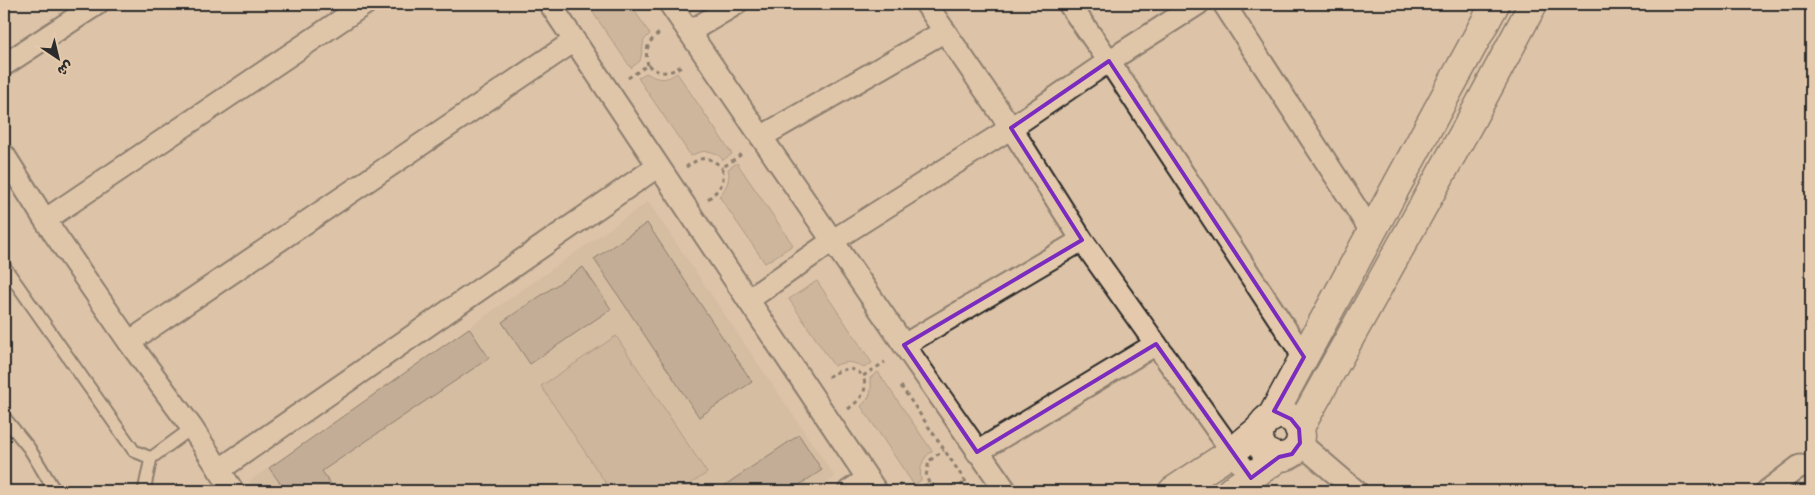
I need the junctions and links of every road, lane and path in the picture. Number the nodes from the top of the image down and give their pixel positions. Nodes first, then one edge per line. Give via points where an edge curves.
1 (97, 4) edge
2 (550, 4) edge
3 (670, 4) edge
4 (736, 4) edge
5 (926, 4) edge
6 (1069, 4) edge
7 (1198, 4) edge
8 (1224, 4) edge
9 (1495, 4) edge
10 (1533, 4) edge
11 (361, 5) edge
12 (944, 31) junction
13 (662, 32) dead end
14 (690, 32) junction
15 (574, 41) junction
16 (1108, 61) junction
17 (684, 64) dead end
18 (648, 65) junction
19 (4, 66) edge
20 (625, 80) dead end
21 (1011, 128) junction
22 (761, 137) junction
23 (743, 153) dead end
24 (4, 155) edge
25 (658, 166) junction
26 (684, 168) dead end
27 (722, 168) junction
28 (706, 200) dead end
29 (45, 220) junction
30 (1372, 231) junction
31 (1082, 240) junction
32 (832, 241) junction
33 (4, 266) edge
34 (748, 300) junction
35 (129, 342) junction
36 (1156, 344) junction
37 (904, 345) junction
38 (1304, 357) junction
39 (885, 362) dead end
40 (863, 376) junction
41 (827, 378) dead end
42 (848, 409) dead end
43 (4, 417) edge
44 (1266, 423) junction
45 (192, 428) junction
46 (1293, 443) junction
47 (944, 450) dead end
48 (978, 452) junction
49 (1232, 452) junction
50 (151, 458) junction
51 (1811, 467) edge
52 (218, 470) junction
53 (966, 482) dead end
54 (929, 483) junction
55 (871, 485) edge
56 (1241, 485) edge
57 (55, 491) edge
58 (144, 491) edge
59 (233, 491) edge
60 (849, 491) edge
61 (917, 491) edge
62 (1006, 491) edge
63 (1173, 491) edge
64 (1356, 491) edge
65 (1767, 491) edge

1 - 19 street
2 - 15 street
3 - 14 street
4 - 14 street
5 - 12 street
6 - 16 street
7 - 16 street
8 - 30 street
9 - 30 street
10 - 46 street
11 - 29 street
12 - 21 street
12 - 22 street
13 - 18 path via 650,42 646,58
14 - 22 street
15 - 25 street
15 - 35 street
16 - 21 street
16 - 38 street
17 - 18 path via 662,73
18 - 20 path
21 - 31 street
21 - 32 street
22 - 32 street
23 - 27 path
24 - 29 street
25 - 34 street
25 - 52 street
26 - 27 path via 706,158 714,160
27 - 28 path via 722,185
29 - 35 street
30 - 38 street
31 - 36 street
31 - 37 street
32 - 34 street
32 - 37 street
33 - 50 lane via 134,451
34 - 55 street
35 - 45 street
36 - 48 street
36 - 49 street
37 - 48 street
38 - 44 street
39 - 40 path
40 - 41 path via 858,371 842,369
40 - 42 path via 865,391 860,400
43 - 57 lane
44 - 46 street via 1278,415 1296,423
44 - 46 street via 1259,441 1272,456
44 - 49 street
45 - 50 lane
45 - 52 street
46 - 56 street
46 - 64 street
47 - 54 path via 930,461 926,476
48 - 62 street
49 - 56 street
49 - 63 street
50 - 58 lane
51 - 65 street via 1800,466
52 - 59 street
53 - 54 path via 943,490
54 - 61 path
55 - 60 street

